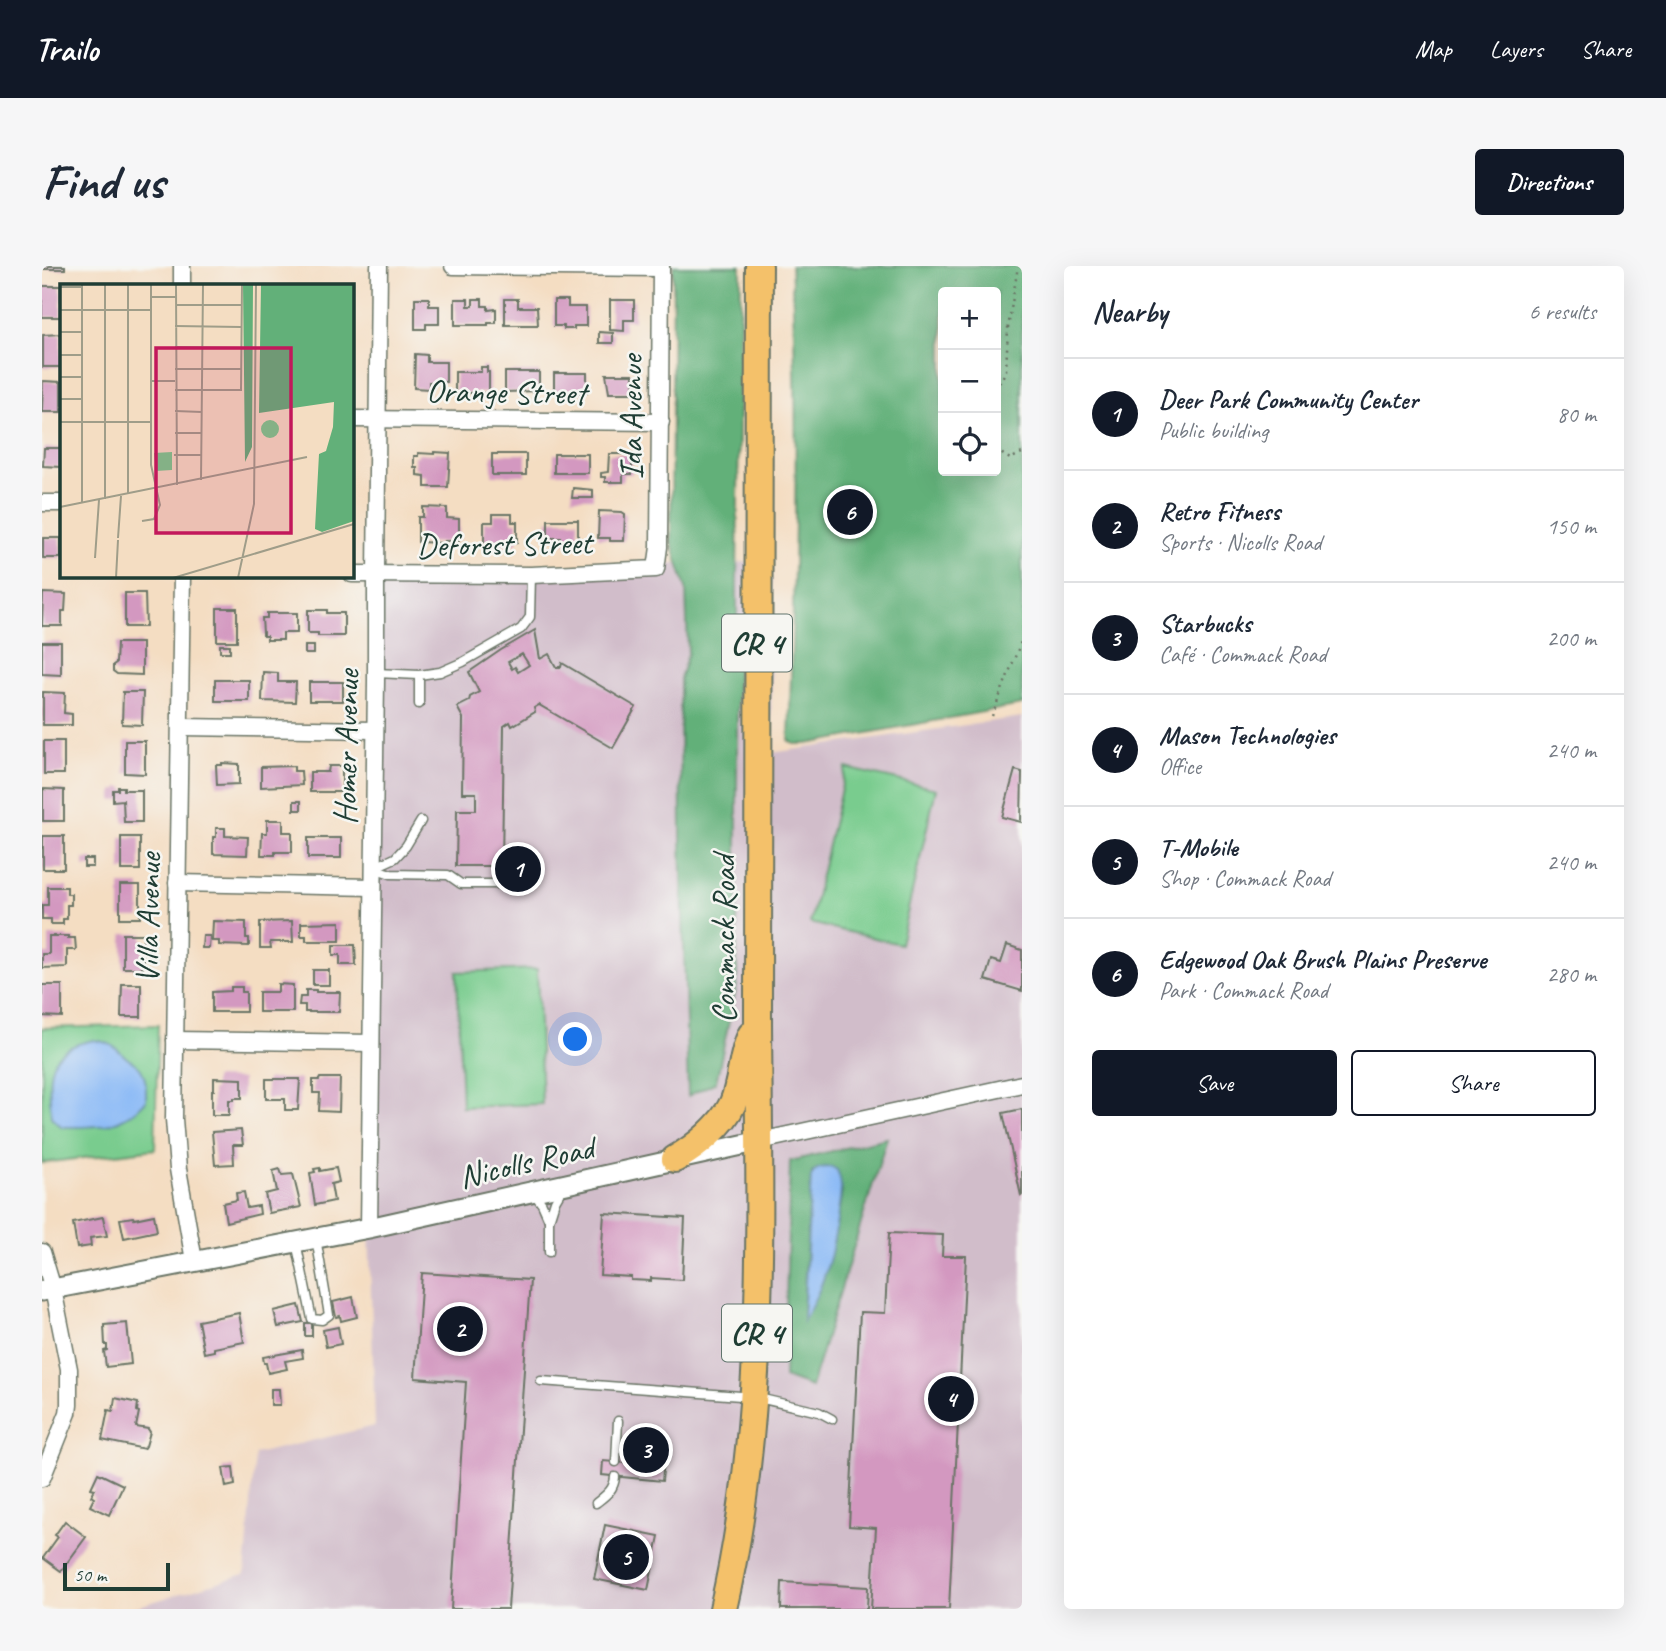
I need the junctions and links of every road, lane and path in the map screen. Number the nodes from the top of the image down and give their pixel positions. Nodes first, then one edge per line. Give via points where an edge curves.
1 (182, 266) edge
2 (379, 266) edge
3 (453, 266) edge
4 (759, 266) edge
5 (1018, 266) edge
6 (661, 267) edge
7 (182, 284) edge
8 (1001, 380) edge
9 (354, 419) edge
10 (377, 419) junction
11 (661, 422) junction
12 (1001, 453) edge
13 (1022, 453) edge
14 (42, 503) edge
15 (60, 503) edge
16 (656, 569) joint
17 (354, 574) edge
18 (376, 575) junction
19 (531, 575) junction
20 (182, 578) edge
21 (1022, 639) edge
22 (376, 673) junction
23 (419, 675) junction
24 (419, 704) dead end
25 (992, 716) dead end
26 (181, 727) junction
27 (374, 730) junction
28 (421, 821) dead end
29 (373, 868) junction
30 (177, 883) junction
31 (510, 884) dead end
32 (373, 887) junction
33 (758, 1021) junction
34 (175, 1040) junction
35 (371, 1043) junction
36 (1022, 1084) edge
37 (760, 1141) junction
38 (676, 1159) junction
39 (564, 1185) junction
40 (533, 1192) junction
41 (549, 1220) junction
42 (369, 1228) junction
43 (316, 1238) junction
44 (296, 1242) junction
45 (42, 1252) edge
46 (549, 1252) dead end
47 (194, 1261) junction
48 (48, 1290) edge
49 (541, 1381) dead end
50 (754, 1397) junction
51 (832, 1419) dead end
52 (618, 1421) dead end
53 (616, 1462) dead end
54 (615, 1477) dead end
55 (42, 1478) edge
56 (596, 1503) dead end
57 (723, 1609) edge

1 - 7 street
2 - 10 street, Homer Avenue
3 - 6 street
4 - 33 main road, Commack Road / CR 4
5 - 8 path via 1006,371
6 - 11 street, Ida Avenue
9 - 10 street, Orange Street
10 - 11 street, Orange Street
10 - 18 street, Homer Avenue
11 - 16 street, Ida Avenue
12 - 13 path via 1010,459
14 - 15 street
16 - 19 street, Deforest Street
17 - 18 street, Deforest Street
18 - 19 street, Deforest Street
18 - 22 street, Homer Avenue
19 - 23 lane via 530,617 522,629 463,662
20 - 26 street, Villa Avenue
21 - 25 path
22 - 23 lane
22 - 27 street, Homer Avenue
23 - 24 lane
26 - 27 street
26 - 30 street, Villa Avenue
27 - 29 street, Homer Avenue
28 - 29 lane via 395,858
29 - 31 lane via 391,874 448,875 461,884
29 - 32 street, Homer Avenue
30 - 32 street
30 - 34 street, Villa Avenue
32 - 35 street, Homer Avenue
33 - 37 main road, Commack Road / CR 4
33 - 38 main road via 746,1046 732,1103 709,1133
34 - 35 street
34 - 47 street, Villa Avenue via 178,1169
35 - 42 street, Homer Avenue
36 - 37 street, Nicolls Road
37 - 38 street, Nicolls Road
37 - 50 main road, Commack Road / CR 4
38 - 39 street, Nicolls Road
39 - 40 street, Nicolls Road
39 - 41 lane
40 - 41 lane
40 - 42 street, Nicolls Road
41 - 46 lane
42 - 43 street, Nicolls Road
43 - 44 street, Nicolls Road
43 - 44 lane via 329,1315 322,1320 312,1319
44 - 47 street, Nicolls Road
45 - 48 street
47 - 48 street, Nicolls Road
48 - 55 street via 69,1369 69,1405
49 - 50 lane
50 - 51 lane
50 - 57 main road, Commack Road / CR 4 via 736,1552
52 - 53 lane
54 - 56 lane via 610,1492

